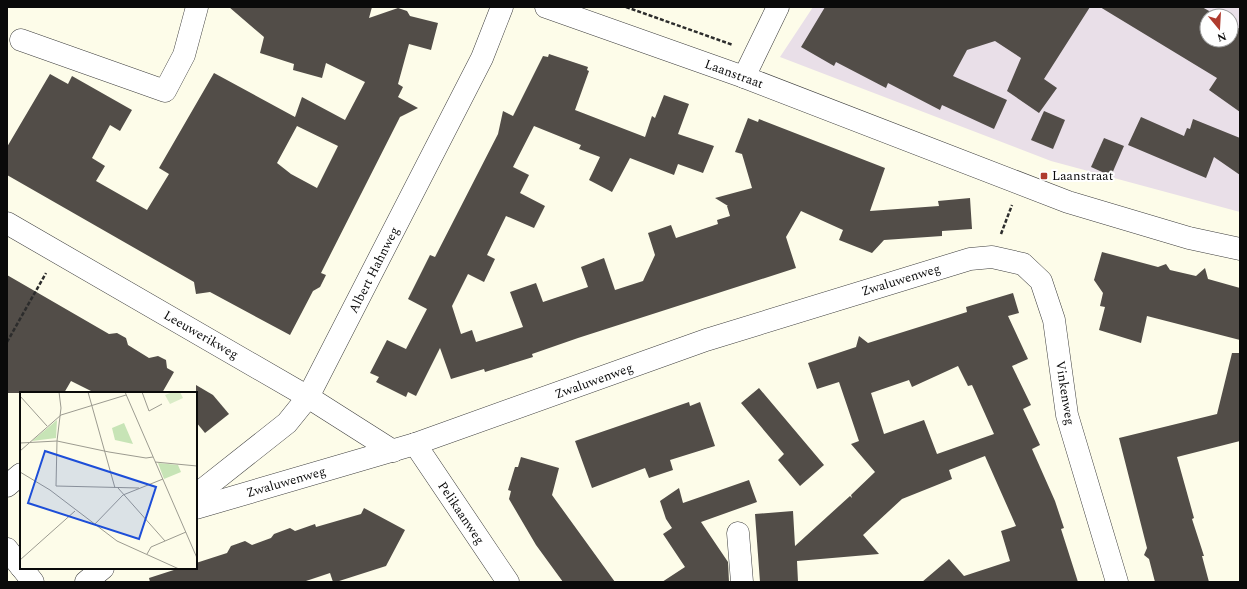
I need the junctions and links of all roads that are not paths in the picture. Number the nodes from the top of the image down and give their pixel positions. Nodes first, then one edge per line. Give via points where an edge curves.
1 (197, 7) edge
2 (502, 7) edge
3 (546, 7) edge
4 (778, 7) edge
5 (20, 40) dead end
6 (744, 77) junction
7 (7, 223) edge
8 (1240, 249) edge
9 (992, 257) joint
10 (308, 397) junction
11 (415, 444) junction
12 (393, 451) junction
13 (20, 475) edge
14 (7, 486) edge
15 (197, 494) edge
16 (197, 508) edge
17 (738, 534) dead end
18 (7, 549) edge
19 (20, 566) edge
20 (23, 569) edge
21 (102, 569) edge
22 (33, 582) edge
23 (86, 582) edge
24 (508, 582) edge
25 (742, 582) edge
26 (1117, 582) edge

1 - 5 street via 184,55 165,92
2 - 10 street, Albert Hahnweg via 482,58
3 - 6 street, Laanstraat
4 - 6 street
6 - 8 street, Laanstraat via 1068,202 1189,238
7 - 10 street, Leeuwerikweg
9 - 11 street, Zwaluwenweg via 970,259 706,340
9 - 26 street, Vinkenweg via 1023,264 1041,280 1054,320 1067,415
10 - 12 street, Leeuwerikweg
10 - 15 street, Albert Hahnweg via 287,423
11 - 12 street, Zwaluwenweg
11 - 24 street, Pelikaanweg
12 - 16 street, Zwaluwenweg
13 - 14 street
17 - 25 street
18 - 19 street
20 - 22 street
21 - 23 street

